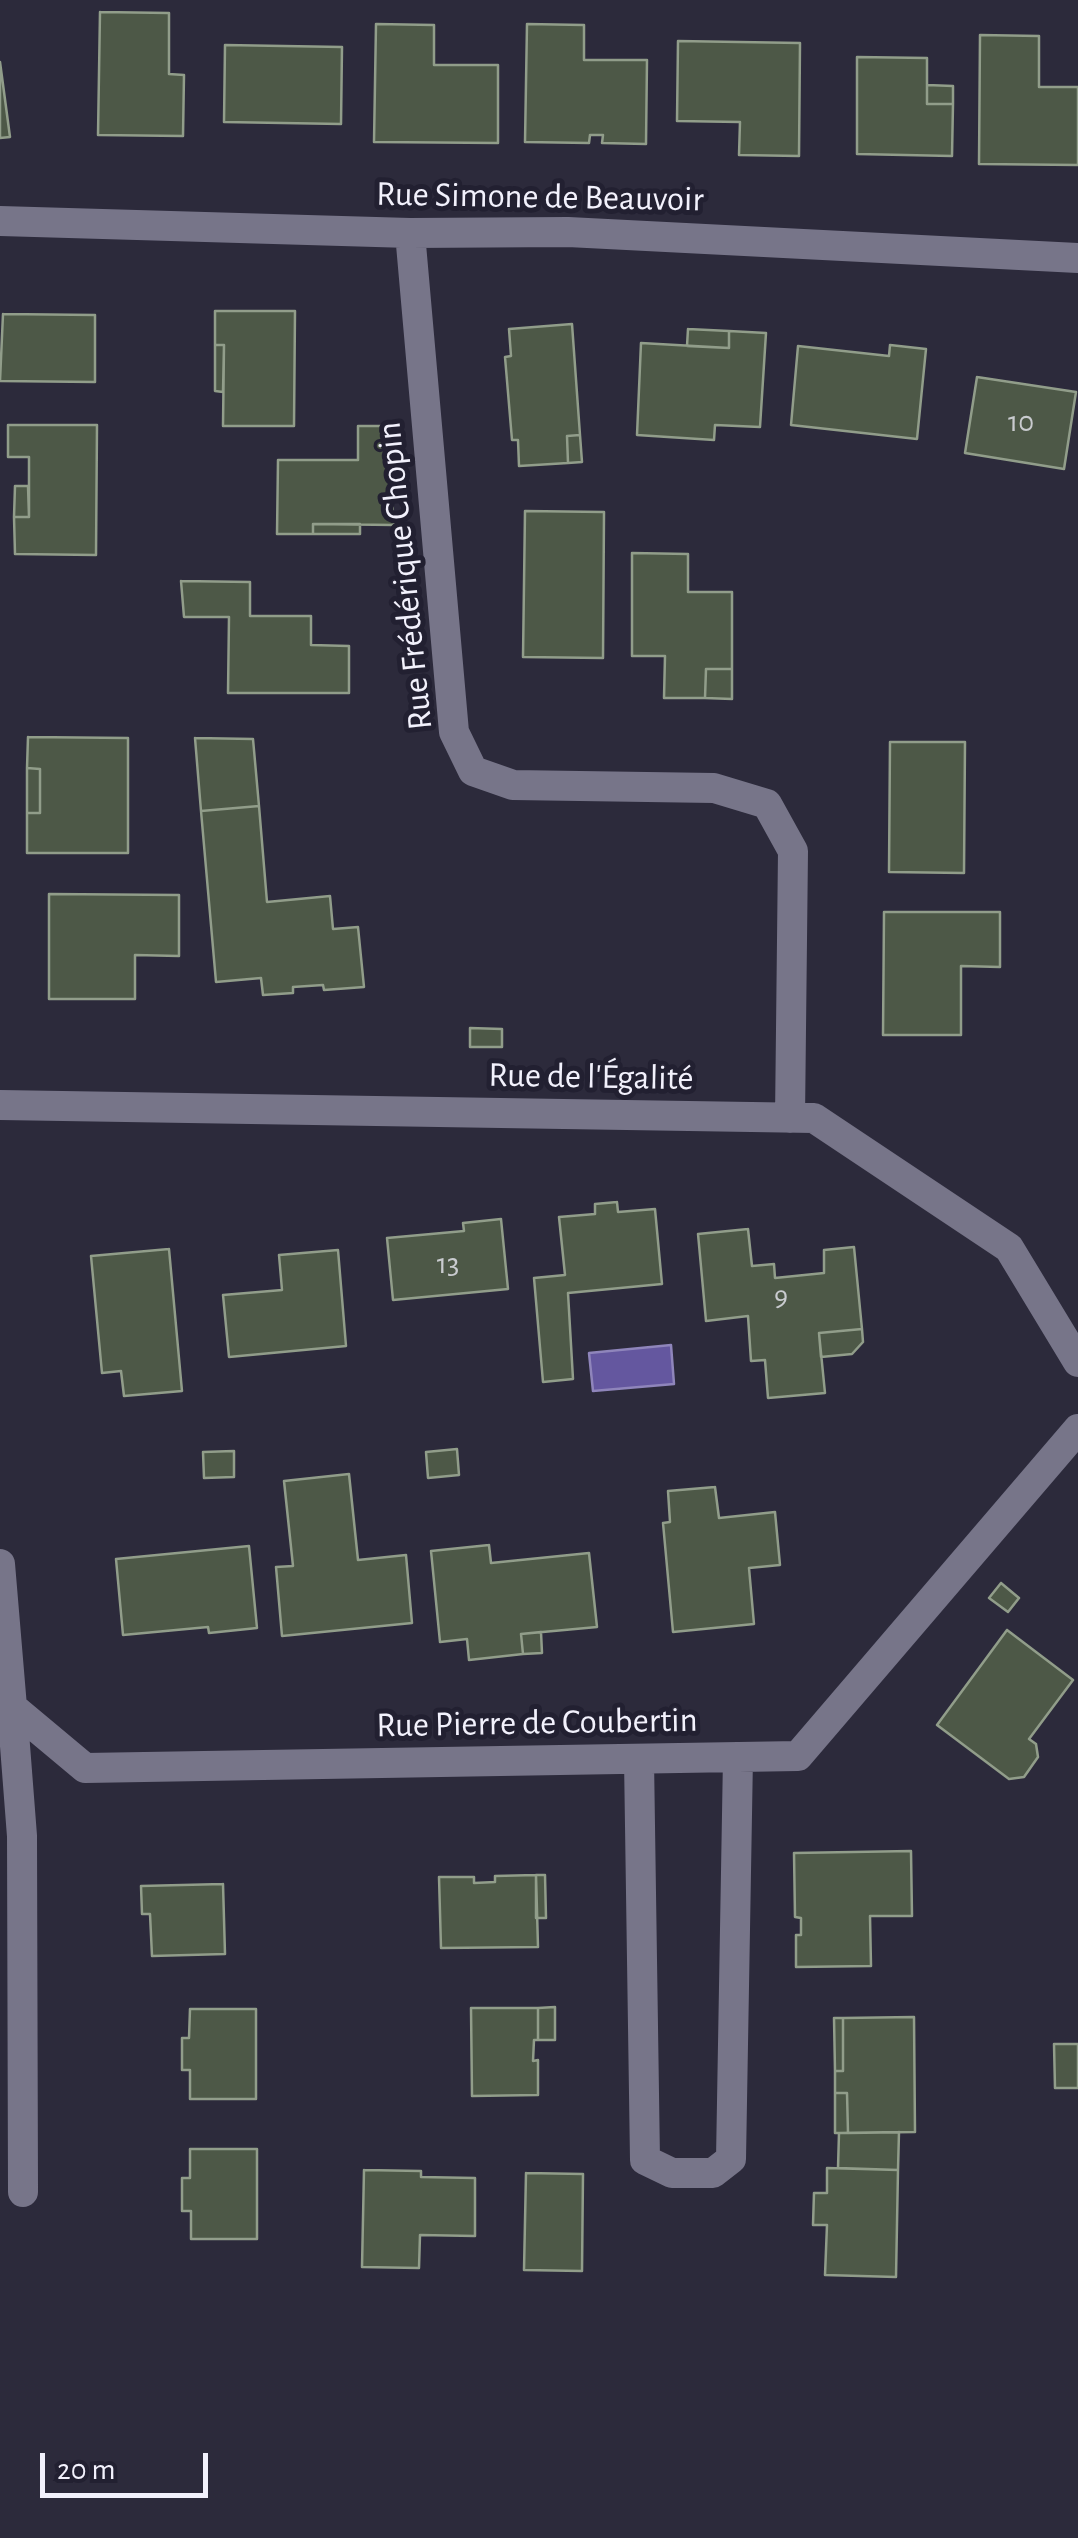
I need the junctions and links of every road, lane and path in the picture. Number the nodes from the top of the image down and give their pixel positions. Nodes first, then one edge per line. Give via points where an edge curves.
1 (0, 221) edge
2 (410, 233) junction
3 (1078, 258) edge
4 (0, 1105) edge
5 (790, 1118) junction
6 (1078, 1362) edge
7 (1078, 1428) edge
8 (0, 1564) edge
9 (12, 1707) junction
10 (738, 1757) junction
11 (639, 1759) junction
12 (23, 2192) dead end

1 - 2 street, Rue Simone de Beauvoir
2 - 3 street, Rue Simone de Beauvoir via 647,235
2 - 5 street, Rue Frédérique Chopin via 454,732 474,771 512,785 714,788 767,804 793,851
4 - 5 street, Rue de l'Égalité
5 - 6 street, Rue de l'Égalité via 814,1118 1009,1248
7 - 10 street, Rue Pierre de Coubertin via 798,1756
8 - 9 street
9 - 11 street, Rue Pierre de Coubertin via 85,1768
9 - 12 street via 22,1836
10 - 11 street, Rue Pierre de Coubertin
10 - 11 street via 731,2159 713,2173 672,2173 645,2160

